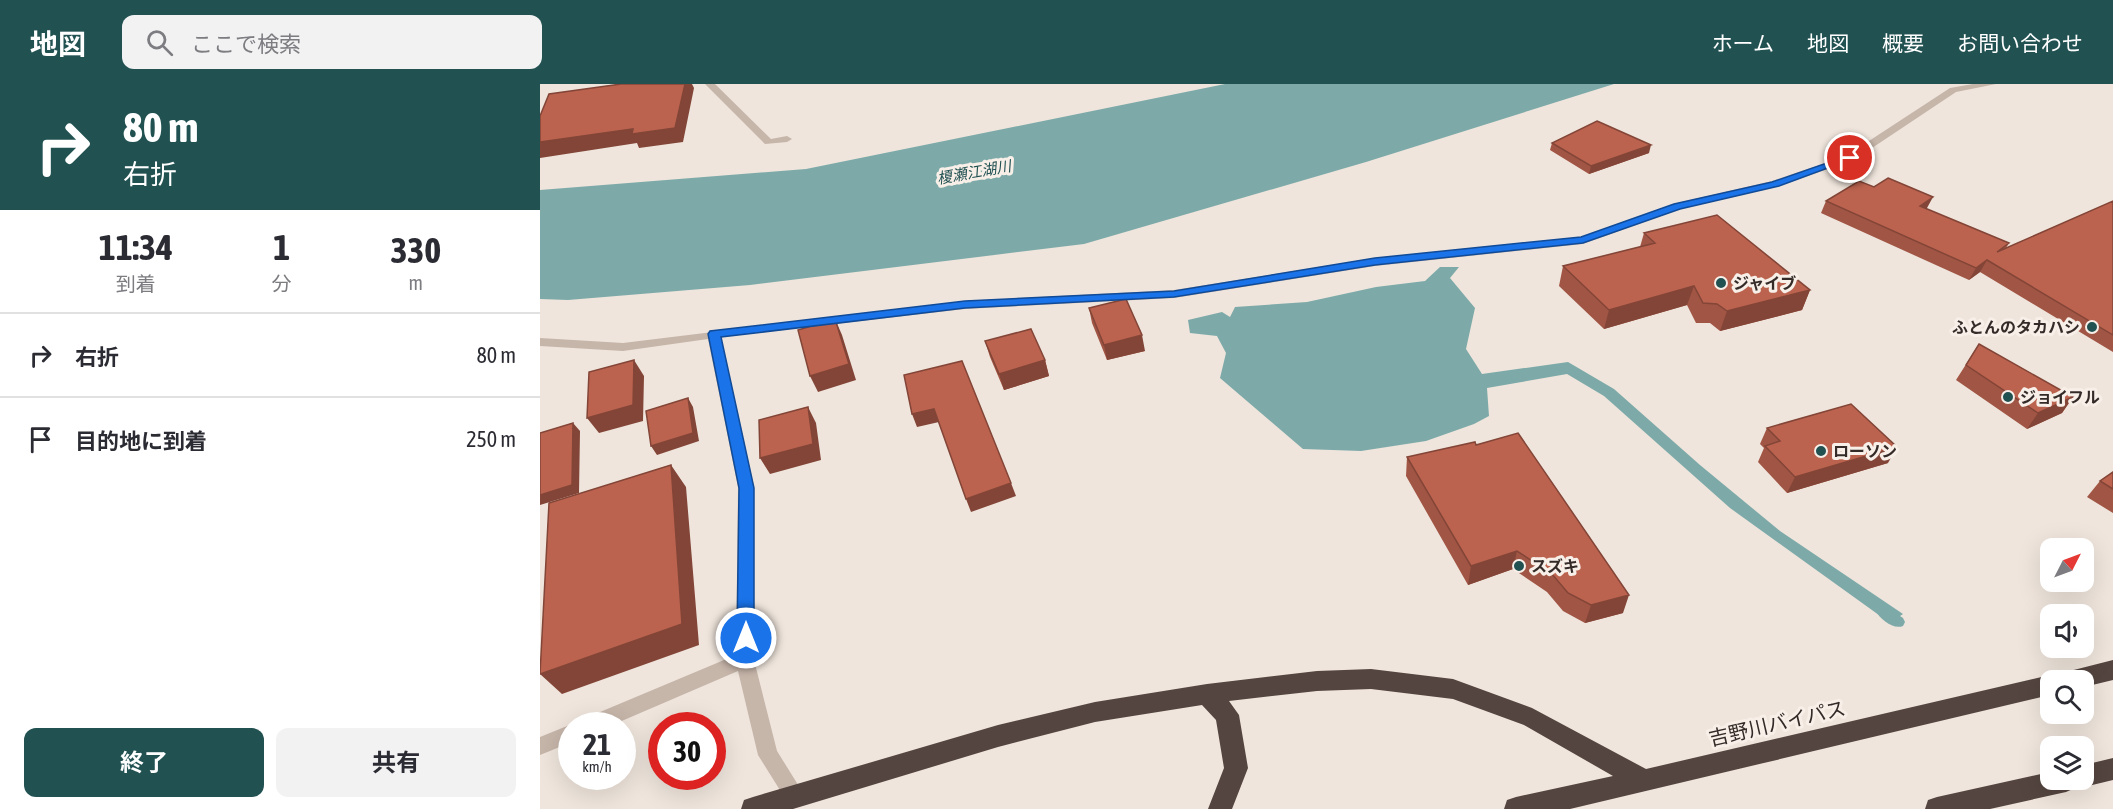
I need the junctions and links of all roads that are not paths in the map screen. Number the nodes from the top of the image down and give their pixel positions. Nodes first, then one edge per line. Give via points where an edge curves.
1 (711, 84) edge
2 (1991, 84) edge
3 (787, 139) dead end
4 (714, 334) junction
5 (540, 342) edge
6 (745, 660) junction
7 (2113, 670) edge
8 (2094, 674) edge
9 (2040, 687) edge
10 (1207, 694) junction
11 (621, 712) edge
12 (558, 739) edge
13 (540, 746) edge
14 (2113, 770) edge
15 (2094, 774) edge
16 (1644, 781) junction
17 (2040, 786) edge
18 (795, 796) junction
19 (753, 809) edge
20 (1220, 809) edge
21 (1515, 809) edge
22 (1937, 809) edge

1 - 3 street via 769,142
2 - 4 street via 1953,90 1850,158 1775,184 1677,206 1583,240 1375,261 1174,294 965,305
4 - 5 street via 623,347
4 - 6 street via 746,488
6 - 11 street
6 - 18 street via 768,755
7 - 8 highway
9 - 16 highway, 吉野川バイパス
10 - 16 highway via 1371,679 1453,689 1532,718
10 - 18 highway via 1095,712 998,736
10 - 20 highway via 1227,715 1236,768
12 - 13 street
14 - 15 highway
16 - 21 highway, 吉野川バイパス
17 - 22 highway
18 - 19 highway

